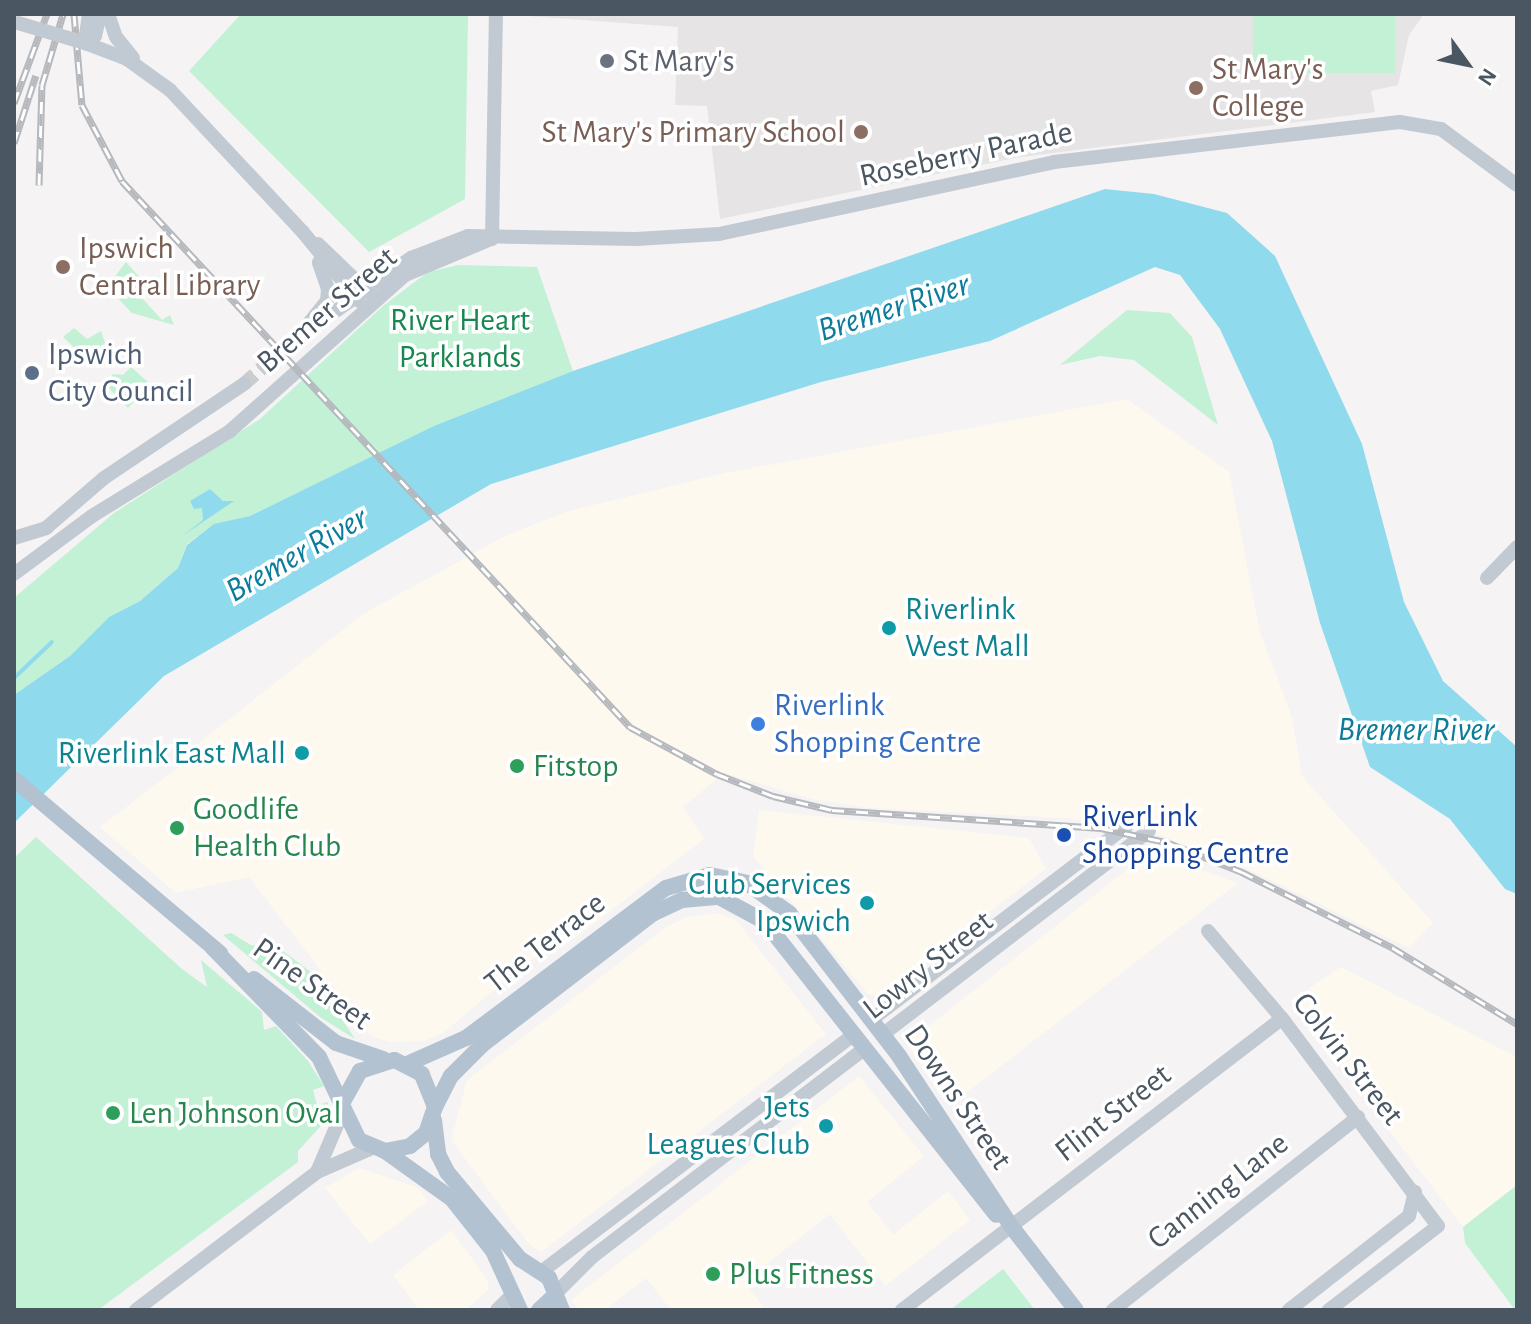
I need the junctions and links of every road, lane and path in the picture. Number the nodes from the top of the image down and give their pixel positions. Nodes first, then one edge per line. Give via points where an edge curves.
1 (89, 14) edge
2 (100, 14) edge
3 (108, 14) edge
4 (496, 14) edge
5 (16, 22) edge
6 (89, 41) junction
7 (145, 70) junction
8 (1517, 185) edge
9 (302, 231) junction
10 (492, 239) junction
11 (364, 298) junction
12 (244, 384) tunnel mouth
13 (14, 538) edge
14 (1517, 547) edge
15 (14, 556) edge
16 (14, 572) edge
17 (1487, 578) dead end
18 (14, 779) edge
19 (1127, 826) dead end
20 (1149, 831) dead end
21 (727, 877) junction
22 (720, 898) junction
23 (1208, 931) dead end
24 (212, 947) junction
25 (1282, 1018) junction
26 (871, 1020) junction
27 (882, 1035) junction
28 (852, 1036) junction
29 (863, 1050) junction
30 (383, 1059) junction
31 (407, 1064) junction
32 (343, 1107) junction
33 (434, 1111) junction
34 (1358, 1117) junction
35 (730, 1129) junction
36 (743, 1145) junction
37 (378, 1149) junction
38 (686, 1163) junction
39 (317, 1172) junction
40 (698, 1178) junction
41 (1413, 1188) junction
42 (1011, 1226) junction
43 (599, 1230) junction
44 (610, 1244) junction
45 (540, 1272) junction
46 (515, 1299) edge
47 (558, 1299) edge
48 (136, 1310) edge
49 (497, 1310) edge
50 (539, 1310) edge
51 (902, 1310) edge
52 (1076, 1310) edge
53 (1113, 1310) edge
54 (1289, 1310) edge
55 (1329, 1310) edge

1 - 6 street
2 - 6 street
3 - 7 street via 119,42
4 - 10 street
5 - 6 street, bridge
6 - 7 street
7 - 9 street
8 - 10 street, Roseberry Parade via 1450,134 1400,122 1125,151 719,234
9 - 11 street
9 - 11 street, Bremer Street via 328,289 320,311 290,343
10 - 11 street, Bremer Street via 427,262
11 - 16 street, Bremer Street via 230,431 92,516
12 - 13 street, Bremer Street via 104,478 46,528
14 - 17 street
15 - 16 street
18 - 24 main road, Pine Street
19 - 26 street, Lowry Street
20 - 27 street, Lowry Street
21 - 22 main road
21 - 26 main road, Downs Street via 782,905
21 - 31 main road, The Terrace via 684,880 658,893 466,1038
22 - 28 main road, Downs Street via 765,922
22 - 33 main road, The Terrace via 682,900 652,914 482,1045 451,1076
23 - 25 street, Colvin Street
24 - 30 main road, Pine Street via 336,1043
24 - 32 main road, Pine Street via 319,1057
25 - 34 street, Colvin Street
25 - 42 street, Flint Street
26 - 27 main road, Downs Street
26 - 28 main road, Lowry Street
27 - 29 main road, Lowry Street
27 - 42 main road, Downs Street
28 - 29 main road, Downs Street
28 - 35 street, Lowry Street
29 - 36 street, Lowry Street
29 - 42 main road, Downs Street via 983,1203
30 - 31 main road
30 - 32 main road via 355,1076
31 - 33 main road via 428,1081
32 - 37 main road via 354,1135
32 - 39 street
33 - 37 main road via 415,1143
33 - 45 main road via 435,1141 447,1172 511,1250
34 - 41 street, Colvin Street
34 - 53 street, Canning Lane
35 - 36 street
35 - 38 street, Lowry Street
36 - 40 street, Lowry Street
37 - 39 street
37 - 46 main road via 452,1199 493,1251
38 - 40 street
38 - 43 street, Lowry Street
39 - 48 street
40 - 44 street, Lowry Street
41 - 54 street via 1416,1203 1409,1216
41 - 55 street, Colvin Street via 1438,1226
42 - 51 street, Flint Street
42 - 52 main road, Downs Street
43 - 44 street
43 - 45 street, Lowry Street
44 - 47 street, Lowry Street
45 - 46 main road
45 - 47 main road
46 - 49 street
47 - 50 main road

